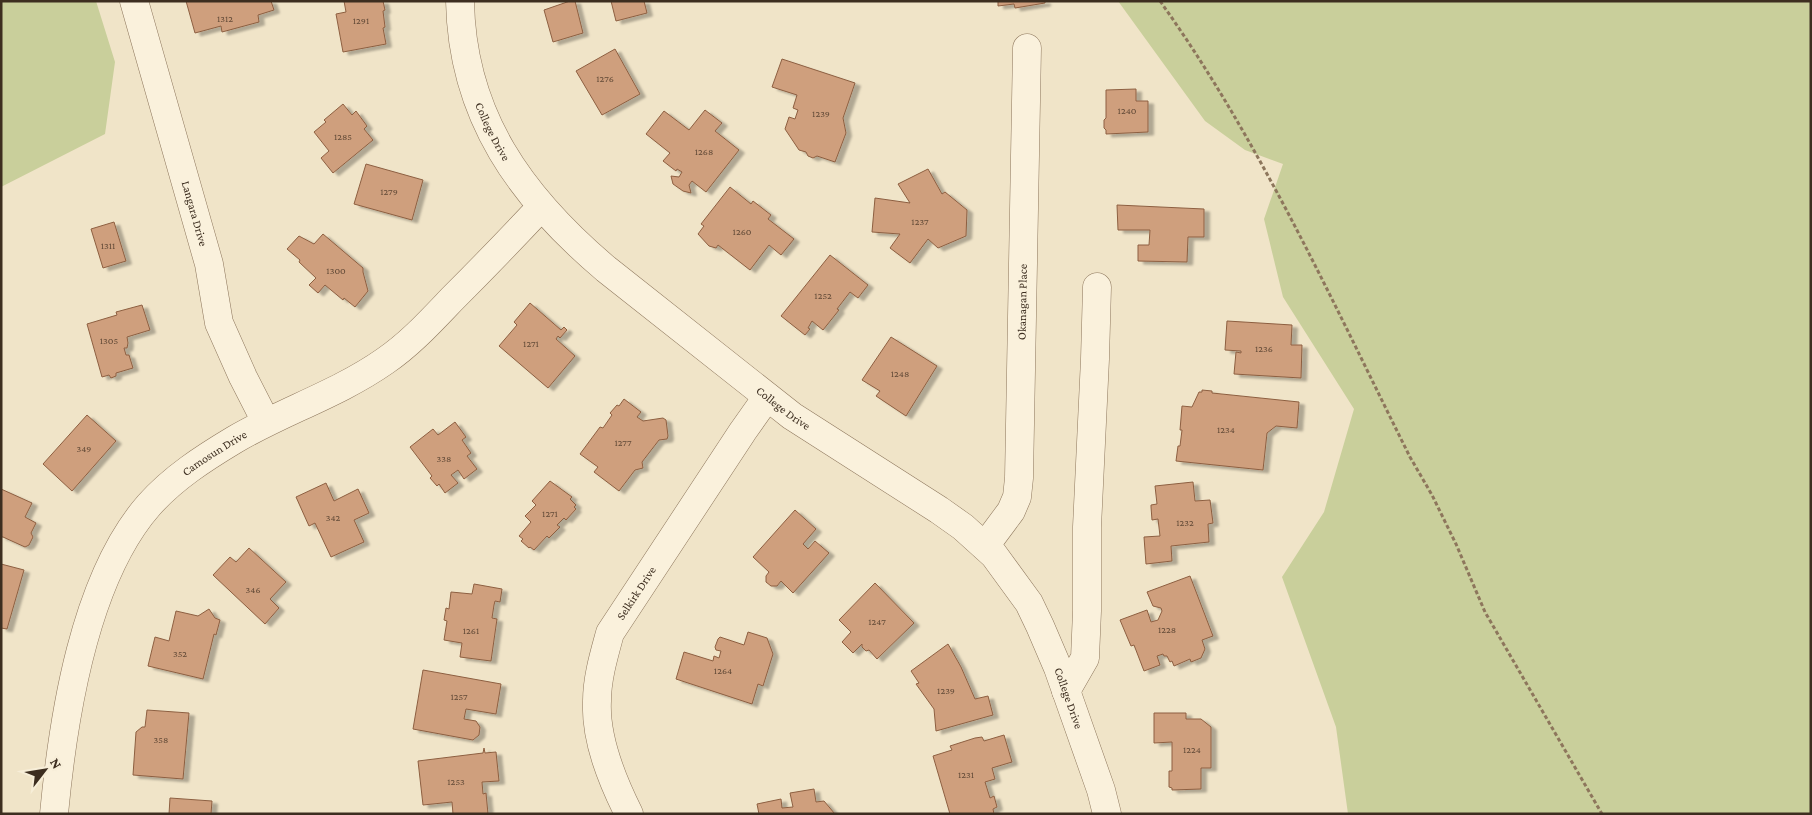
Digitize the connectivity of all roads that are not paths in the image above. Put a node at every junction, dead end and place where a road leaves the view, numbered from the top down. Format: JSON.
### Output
{"nodes":[{"id":1,"x":134,"y":1,"type":"edge"},
{"id":2,"x":460,"y":1,"type":"edge"},
{"id":3,"x":1027,"y":48,"type":"dead end"},
{"id":4,"x":541,"y":207,"type":"junction"},
{"id":5,"x":1097,"y":286,"type":"dead end"},
{"id":6,"x":767,"y":397,"type":"junction"},
{"id":7,"x":266,"y":422,"type":"junction"},
{"id":8,"x":985,"y":546,"type":"junction"},
{"id":9,"x":1066,"y":690,"type":"junction"},
{"id":10,"x":54,"y":814,"type":"edge"},
{"id":11,"x":629,"y":814,"type":"edge"},
{"id":12,"x":1107,"y":814,"type":"edge"}],
"edges":[{"from":1,"to":7,"type":"street","name":"Langara Drive"},
{"from":2,"to":4,"type":"street","name":"College Drive"},
{"from":3,"to":8,"type":"street","name":"Okanagan Place"},
{"from":4,"to":6,"type":"street","name":"College Drive"},
{"from":4,"to":7,"type":"street","name":"Camosun Drive"},
{"from":5,"to":9,"type":"street"},
{"from":6,"to":8,"type":"street","name":"College Drive"},
{"from":6,"to":11,"type":"street","name":"Selkirk Drive"},
{"from":7,"to":10,"type":"street","name":"Camosun Drive"},
{"from":8,"to":9,"type":"street","name":"College Drive"},
{"from":9,"to":12,"type":"street","name":"College Drive"}]}
